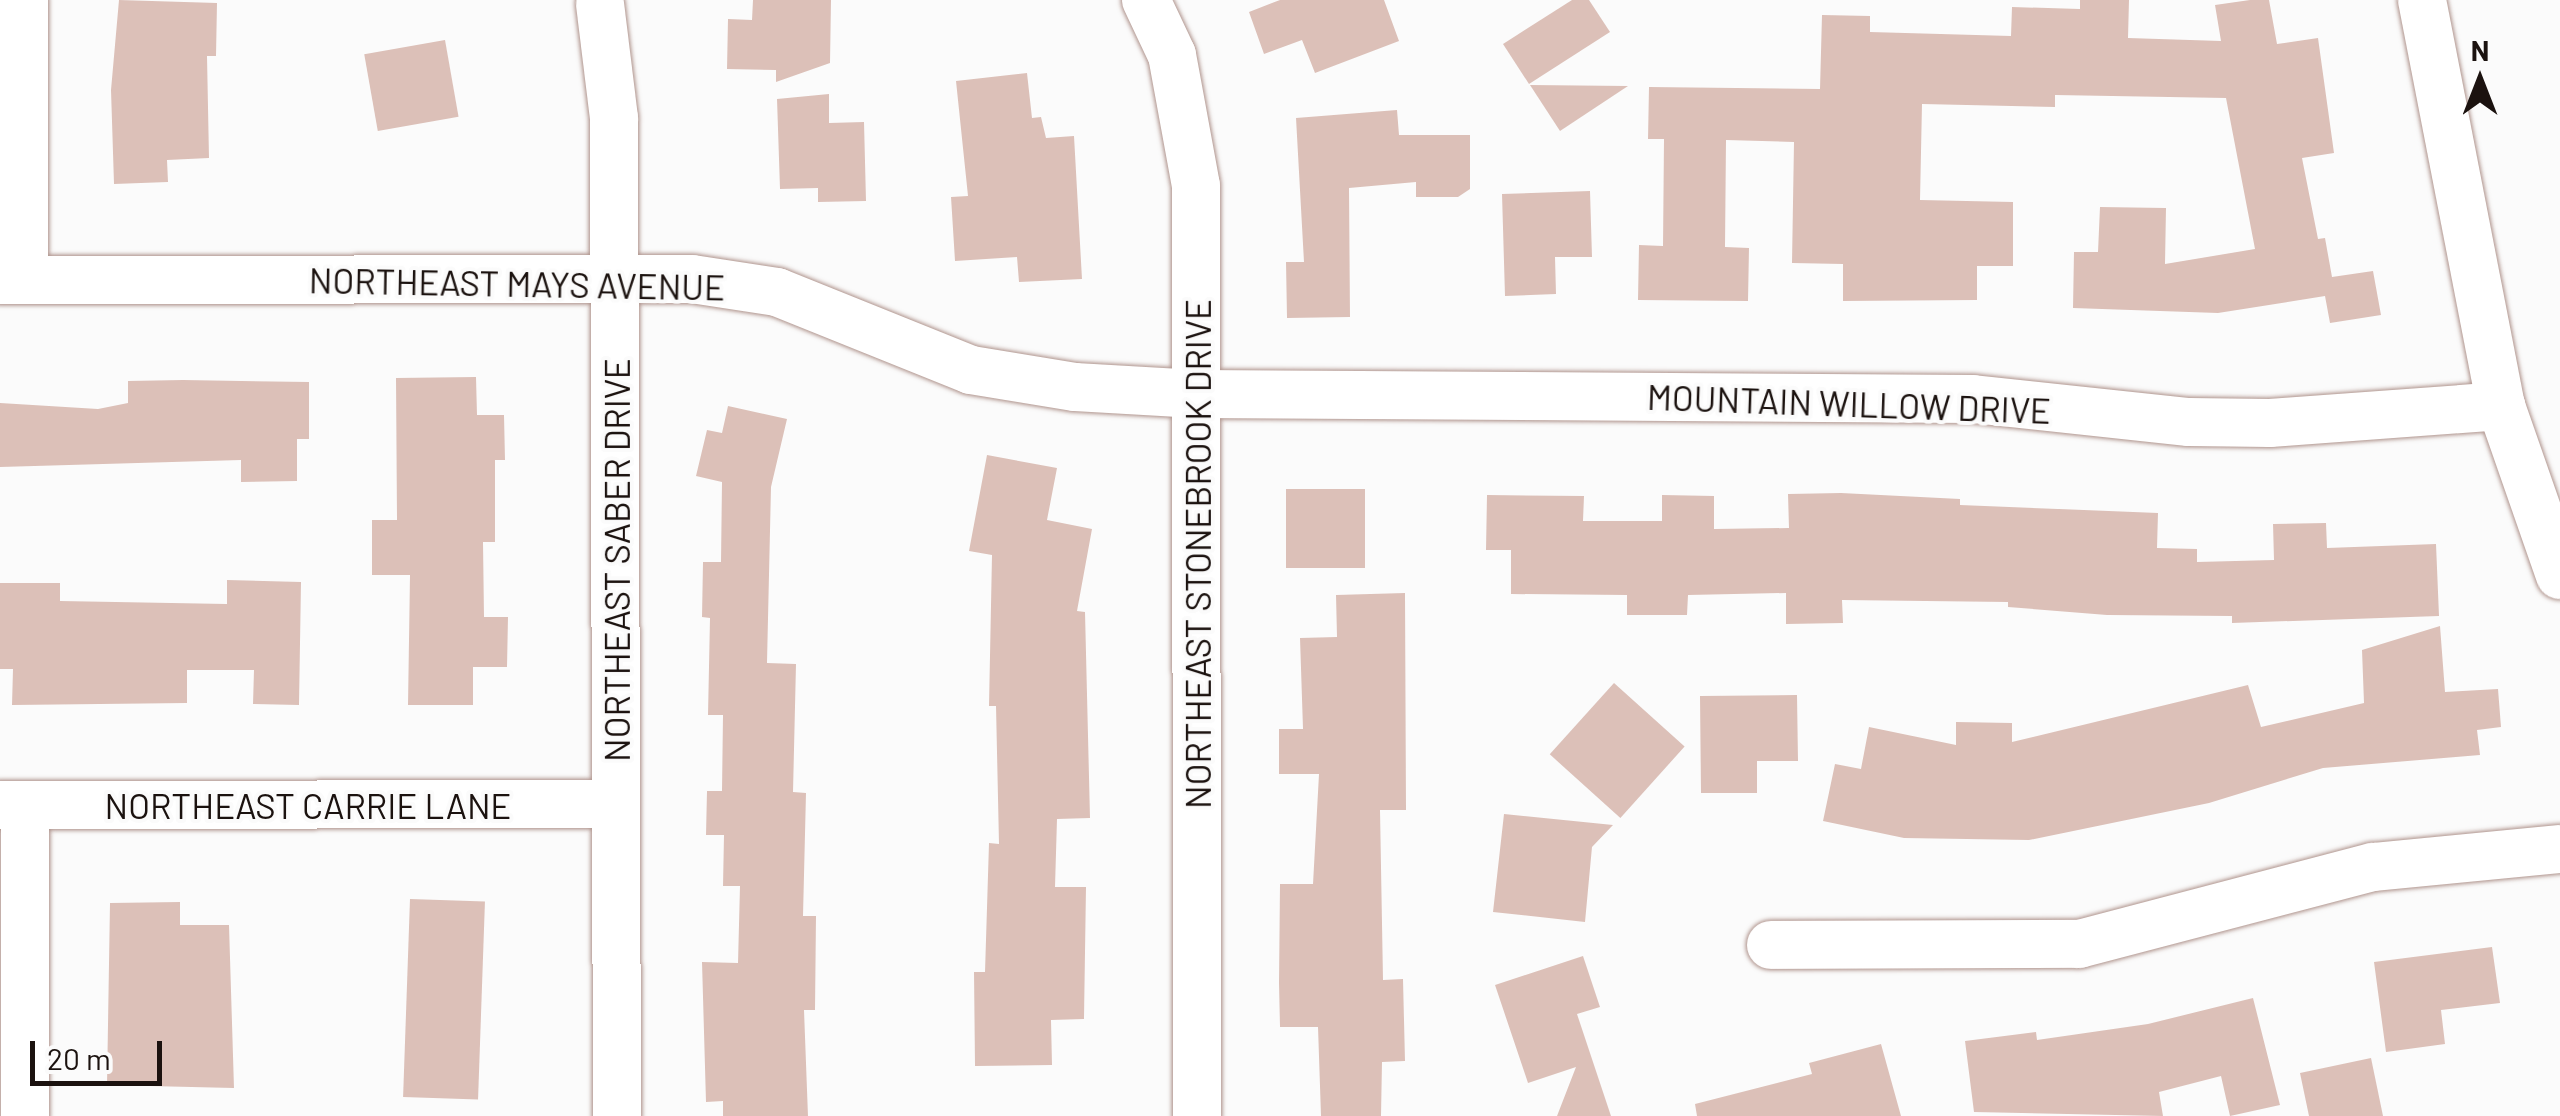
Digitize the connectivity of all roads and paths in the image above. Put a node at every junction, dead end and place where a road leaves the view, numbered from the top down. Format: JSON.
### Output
{"nodes":[{"id":1,"x":24,"y":0,"type":"edge"},
{"id":2,"x":1146,"y":0,"type":"edge"},
{"id":3,"x":2422,"y":0,"type":"edge"},
{"id":4,"x":600,"y":4,"type":"dead end"},
{"id":5,"x":616,"y":279,"type":"junction"},
{"id":6,"x":12,"y":280,"type":"edge"},
{"id":7,"x":1197,"y":394,"type":"junction"},
{"id":8,"x":2501,"y":406,"type":"junction"},
{"id":9,"x":2560,"y":575,"type":"edge"},
{"id":10,"x":616,"y":804,"type":"junction"},
{"id":11,"x":12,"y":805,"type":"edge"},
{"id":12,"x":2560,"y":849,"type":"edge"},
{"id":13,"x":1771,"y":945,"type":"dead end"},
{"id":14,"x":24,"y":1116,"type":"edge"},
{"id":15,"x":617,"y":1116,"type":"edge"},
{"id":16,"x":1197,"y":1116,"type":"edge"}],
"edges":[{"from":1,"to":6,"type":"street"},
{"from":2,"to":7,"type":"street","name":"NORTHEAST STONEBROOK DRIVE"},
{"from":3,"to":8,"type":"street"},
{"from":4,"to":5,"type":"street","name":"NORTHEAST SABER DRIVE"},
{"from":5,"to":6,"type":"street","name":"NORTHEAST MAYS AVENUE"},
{"from":5,"to":7,"type":"street","name":"NORTHEAST MAYS AVENUE"},
{"from":5,"to":10,"type":"street","name":"NORTHEAST SABER DRIVE"},
{"from":7,"to":8,"type":"street","name":"MOUNTAIN WILLOW DRIVE"},
{"from":7,"to":16,"type":"street","name":"NORTHEAST STONEBROOK DRIVE"},
{"from":8,"to":9,"type":"street"},
{"from":10,"to":11,"type":"street","name":"NORTHEAST CARRIE LANE"},
{"from":10,"to":15,"type":"street","name":"NORTHEAST SABER DRIVE"},
{"from":11,"to":14,"type":"street"},
{"from":12,"to":13,"type":"street"}]}
